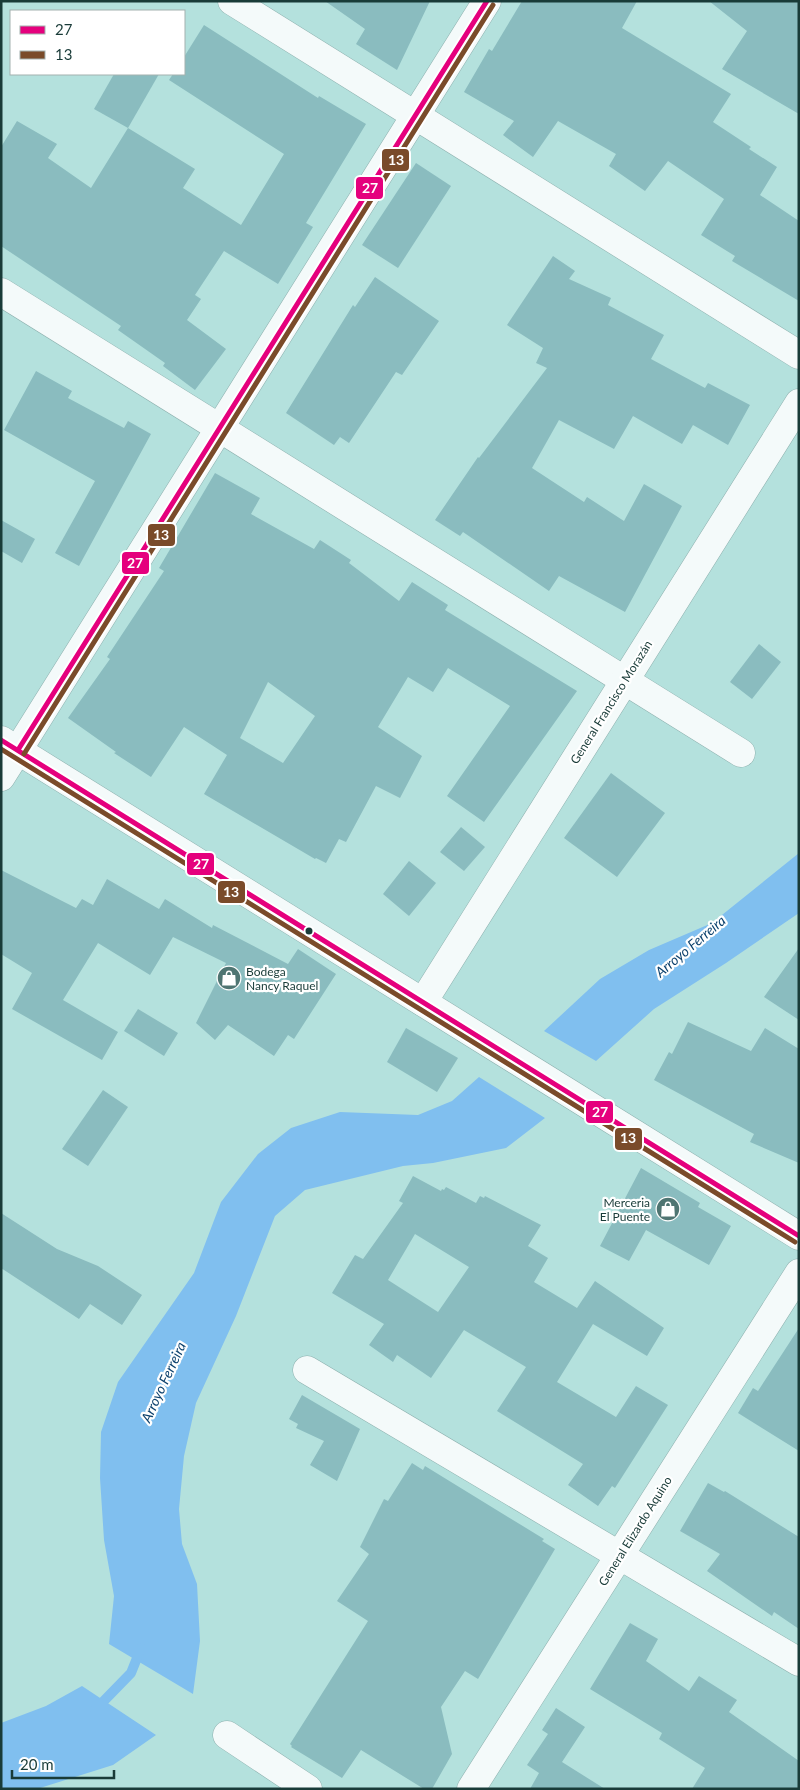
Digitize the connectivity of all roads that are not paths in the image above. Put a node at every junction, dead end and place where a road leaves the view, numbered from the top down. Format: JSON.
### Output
{"nodes":[{"id":1,"x":232,"y":1,"type":"edge"},
{"id":2,"x":486,"y":1,"type":"edge"},
{"id":3,"x":415,"y":116,"type":"junction"},
{"id":4,"x":1,"y":292,"type":"edge"},
{"id":5,"x":799,"y":355,"type":"edge"},
{"id":6,"x":799,"y":403,"type":"edge"},
{"id":7,"x":220,"y":428,"type":"junction"},
{"id":8,"x":624,"y":680,"type":"junction"},
{"id":9,"x":10,"y":745,"type":"edge"},
{"id":10,"x":741,"y":753,"type":"dead end"},
{"id":11,"x":1,"y":777,"type":"edge"},
{"id":12,"x":423,"y":1002,"type":"junction"},
{"id":13,"x":799,"y":1236,"type":"edge"},
{"id":14,"x":799,"y":1273,"type":"edge"},
{"id":15,"x":308,"y":1370,"type":"dead end"},
{"id":16,"x":619,"y":1556,"type":"junction"},
{"id":17,"x":799,"y":1662,"type":"edge"},
{"id":18,"x":227,"y":1735,"type":"dead end"},
{"id":19,"x":308,"y":1789,"type":"edge"},
{"id":20,"x":471,"y":1789,"type":"edge"}],
"edges":[{"from":1,"to":3,"type":"street"},
{"from":2,"to":3,"type":"street"},
{"from":3,"to":5,"type":"street"},
{"from":3,"to":7,"type":"street"},
{"from":4,"to":7,"type":"street"},
{"from":6,"to":8,"type":"street","name":"General Francisco Morazán"},
{"from":7,"to":8,"type":"street"},
{"from":7,"to":9,"type":"street"},
{"from":8,"to":10,"type":"street"},
{"from":8,"to":12,"type":"street","name":"General Francisco Morazán"},
{"from":9,"to":11,"type":"street"},
{"from":9,"to":12,"type":"street"},
{"from":12,"to":13,"type":"street"},
{"from":14,"to":16,"type":"street","name":"General Elizardo Aquino"},
{"from":15,"to":16,"type":"street"},
{"from":16,"to":17,"type":"street"},
{"from":16,"to":20,"type":"street","name":"General Elizardo Aquino"},
{"from":18,"to":19,"type":"street"}]}
